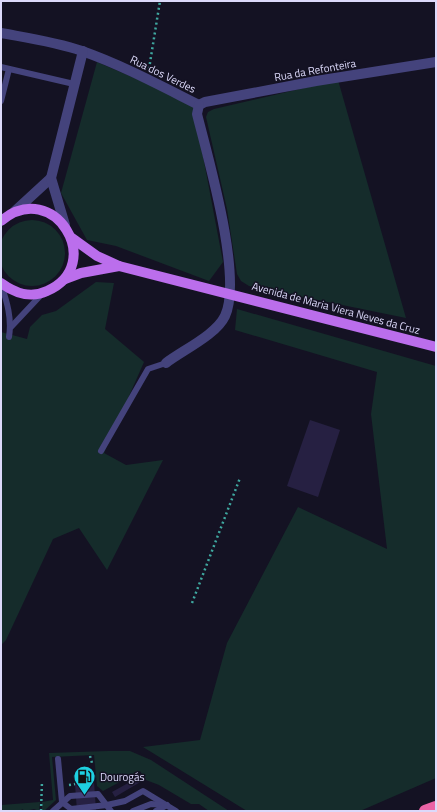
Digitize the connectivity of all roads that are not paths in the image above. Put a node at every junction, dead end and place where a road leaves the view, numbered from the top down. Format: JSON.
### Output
{"nodes":[{"id":1,"x":1,"y":33,"type":"edge"},
{"id":2,"x":83,"y":51,"type":"junction"},
{"id":3,"x":436,"y":62,"type":"edge"},
{"id":4,"x":1,"y":67,"type":"edge"},
{"id":5,"x":9,"y":69,"type":"junction"},
{"id":6,"x":74,"y":84,"type":"junction"},
{"id":7,"x":1,"y":101,"type":"edge"},
{"id":8,"x":199,"y":105,"type":"junction"},
{"id":9,"x":51,"y":178,"type":"junction"},
{"id":10,"x":14,"y":212,"type":"junction"},
{"id":11,"x":1,"y":220,"type":"edge"},
{"id":12,"x":65,"y":225,"type":"junction"},
{"id":13,"x":72,"y":238,"type":"junction"},
{"id":14,"x":119,"y":266,"type":"junction"},
{"id":15,"x":65,"y":279,"type":"junction"},
{"id":16,"x":1,"y":284,"type":"edge"},
{"id":17,"x":42,"y":293,"type":"junction"},
{"id":18,"x":229,"y":293,"type":"junction"},
{"id":19,"x":11,"y":327,"type":"junction"},
{"id":20,"x":8,"y":337,"type":"dead end"},
{"id":21,"x":436,"y":347,"type":"edge"},
{"id":22,"x":166,"y":364,"type":"joint"},
{"id":23,"x":101,"y":451,"type":"dead end"},
{"id":24,"x":58,"y":759,"type":"dead end"},
{"id":25,"x":62,"y":802,"type":"junction"},
{"id":26,"x":107,"y":805,"type":"junction"},
{"id":27,"x":167,"y":805,"type":"junction"},
{"id":28,"x":436,"y":807,"type":"edge"},
{"id":29,"x":53,"y":811,"type":"edge"},
{"id":30,"x":111,"y":811,"type":"edge"},
{"id":31,"x":133,"y":811,"type":"edge"},
{"id":32,"x":156,"y":811,"type":"edge"},
{"id":33,"x":176,"y":811,"type":"edge"},
{"id":34,"x":426,"y":811,"type":"edge"}],
"edges":[{"from":1,"to":2,"type":"street","name":"Rua dos Verdes"},
{"from":2,"to":6,"type":"street"},
{"from":2,"to":8,"type":"street","name":"Rua dos Verdes"},
{"from":3,"to":8,"type":"street","name":"Rua da Refonteira"},
{"from":4,"to":5,"type":"lane"},
{"from":5,"to":6,"type":"lane"},
{"from":5,"to":7,"type":"lane"},
{"from":6,"to":9,"type":"street"},
{"from":8,"to":18,"type":"street","name":"Rua dos Verdes"},
{"from":9,"to":10,"type":"street"},
{"from":9,"to":12,"type":"street"},
{"from":10,"to":11,"type":"main road"},
{"from":10,"to":12,"type":"main road"},
{"from":12,"to":13,"type":"main road"},
{"from":13,"to":14,"type":"main road"},
{"from":13,"to":15,"type":"main road"},
{"from":14,"to":15,"type":"main road"},
{"from":14,"to":18,"type":"main road","name":"Avenida de Maria Viera Neves da Cruz"},
{"from":15,"to":17,"type":"main road"},
{"from":16,"to":17,"type":"main road"},
{"from":16,"to":19,"type":"lane"},
{"from":17,"to":19,"type":"lane"},
{"from":18,"to":21,"type":"main road","name":"Avenida de Maria Viera Neves da Cruz"},
{"from":18,"to":22,"type":"street","name":"Rua dos Verdes"},
{"from":19,"to":20,"type":"lane"},
{"from":22,"to":23,"type":"lane"},
{"from":24,"to":25,"type":"lane"},
{"from":25,"to":26,"type":"lane"},
{"from":25,"to":26,"type":"lane"},
{"from":25,"to":29,"type":"lane"},
{"from":26,"to":27,"type":"lane"},
{"from":26,"to":30,"type":"lane"},
{"from":27,"to":31,"type":"lane"},
{"from":27,"to":32,"type":"lane"},
{"from":27,"to":33,"type":"lane"},
{"from":28,"to":34,"type":"highway"}]}
